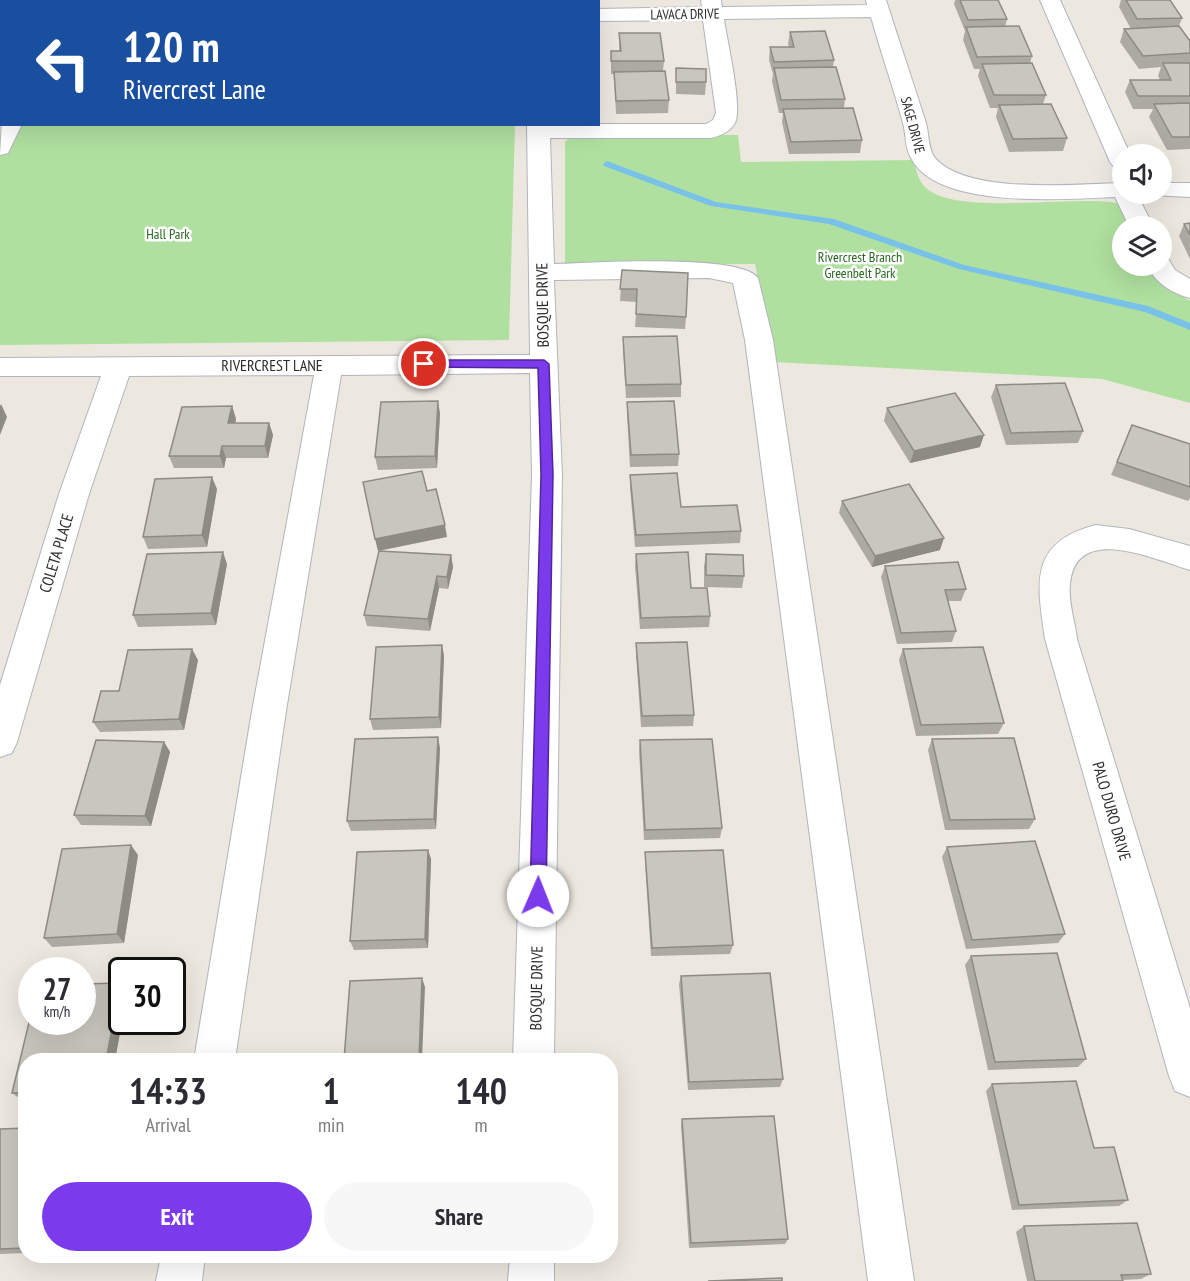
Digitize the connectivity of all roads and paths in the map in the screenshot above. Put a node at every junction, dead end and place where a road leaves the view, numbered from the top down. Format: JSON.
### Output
{"nodes":[{"id":1,"x":1050,"y":0,"type":"edge"},
{"id":2,"x":877,"y":6,"type":"edge"},
{"id":3,"x":712,"y":7,"type":"edge"},
{"id":4,"x":600,"y":15,"type":"edge"},
{"id":5,"x":10,"y":126,"type":"edge"},
{"id":6,"x":539,"y":128,"type":"edge"},
{"id":7,"x":1114,"y":144,"type":"edge"},
{"id":8,"x":0,"y":148,"type":"edge"},
{"id":9,"x":1172,"y":190,"type":"edge"},
{"id":10,"x":1190,"y":190,"type":"edge"},
{"id":11,"x":1112,"y":191,"type":"edge"},
{"id":12,"x":541,"y":272,"type":"junction"},
{"id":13,"x":1167,"y":276,"type":"edge"},
{"id":14,"x":1190,"y":290,"type":"edge"},
{"id":15,"x":544,"y":364,"type":"junction"},
{"id":16,"x":329,"y":365,"type":"junction"},
{"id":17,"x":118,"y":366,"type":"junction"},
{"id":18,"x":0,"y":367,"type":"edge"},
{"id":19,"x":1190,"y":558,"type":"edge"},
{"id":20,"x":0,"y":742,"type":"edge"},
{"id":21,"x":216,"y":1053,"type":"edge"},
{"id":22,"x":534,"y":1053,"type":"edge"},
{"id":23,"x":1190,"y":1076,"type":"edge"},
{"id":24,"x":182,"y":1263,"type":"edge"},
{"id":25,"x":532,"y":1263,"type":"edge"},
{"id":26,"x":179,"y":1281,"type":"edge"},
{"id":27,"x":531,"y":1281,"type":"edge"},
{"id":28,"x":891,"y":1281,"type":"edge"}],
"edges":[{"from":1,"to":7,"type":"street"},
{"from":2,"to":3,"type":"street","name":"LAVACA DRIVE"},
{"from":2,"to":11,"type":"street","name":"SAGE DRIVE"},
{"from":3,"to":4,"type":"street","name":"LAVACA DRIVE"},
{"from":3,"to":6,"type":"street"},
{"from":5,"to":8,"type":"street"},
{"from":6,"to":12,"type":"street","name":"BOSQUE DRIVE"},
{"from":9,"to":10,"type":"street"},
{"from":12,"to":15,"type":"street","name":"BOSQUE DRIVE"},
{"from":12,"to":28,"type":"street"},
{"from":13,"to":14,"type":"street"},
{"from":15,"to":16,"type":"street","name":"RIVERCREST LANE"},
{"from":15,"to":22,"type":"street","name":"BOSQUE DRIVE"},
{"from":16,"to":17,"type":"street","name":"RIVERCREST LANE"},
{"from":16,"to":21,"type":"street"},
{"from":17,"to":18,"type":"street","name":"RIVERCREST LANE"},
{"from":17,"to":20,"type":"street","name":"COLETA PLACE"},
{"from":19,"to":23,"type":"street","name":"PALO DURO DRIVE"},
{"from":24,"to":26,"type":"street"},
{"from":25,"to":27,"type":"street"}]}
